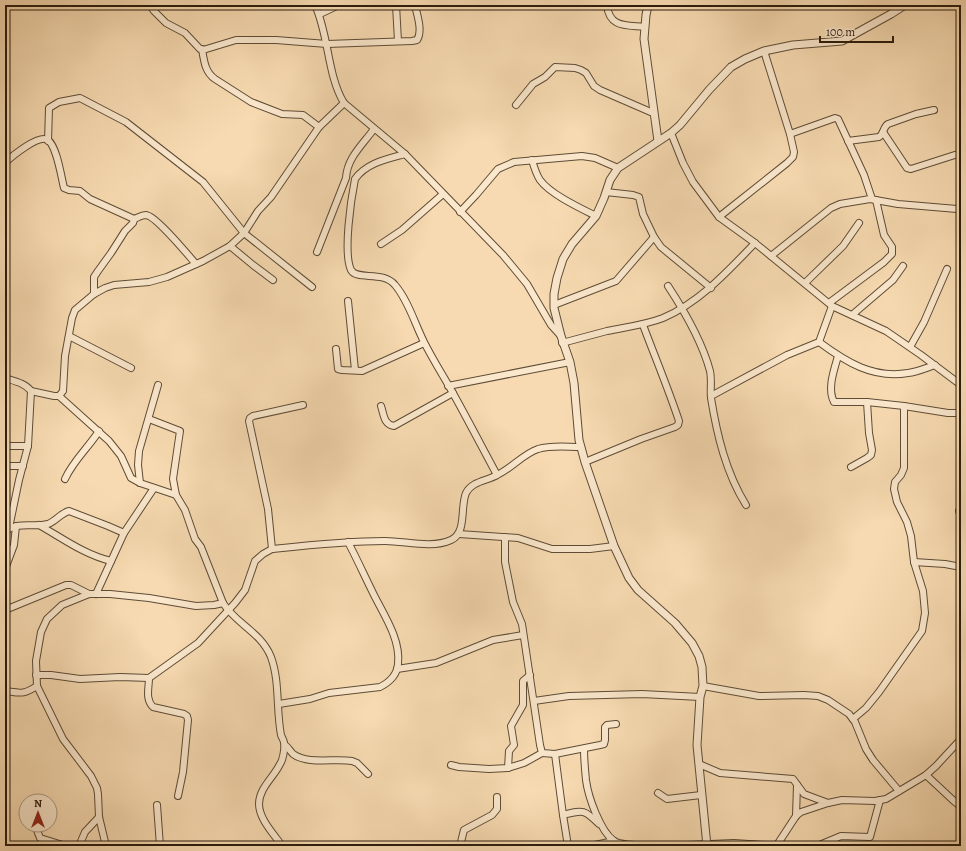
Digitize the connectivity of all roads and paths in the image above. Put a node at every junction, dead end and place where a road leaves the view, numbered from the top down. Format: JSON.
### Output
{"nodes":[{"id":1,"x":150,"y":5,"type":"edge"},
{"id":2,"x":315,"y":5,"type":"edge"},
{"id":3,"x":340,"y":5,"type":"edge"},
{"id":4,"x":396,"y":5,"type":"edge"},
{"id":5,"x":415,"y":5,"type":"edge"},
{"id":6,"x":607,"y":5,"type":"edge"},
{"id":7,"x":648,"y":5,"type":"edge"},
{"id":8,"x":905,"y":5,"type":"edge"},
{"id":9,"x":320,"y":14,"type":"junction"},
{"id":10,"x":644,"y":26,"type":"junction"},
{"id":11,"x":398,"y":41,"type":"junction"},
{"id":12,"x":327,"y":44,"type":"junction"},
{"id":13,"x":202,"y":49,"type":"junction"},
{"id":14,"x":764,"y":51,"type":"junction"},
{"id":15,"x":344,"y":103,"type":"junction"},
{"id":16,"x":516,"y":105,"type":"dead end"},
{"id":17,"x":934,"y":110,"type":"dead end"},
{"id":18,"x":653,"y":113,"type":"junction"},
{"id":19,"x":319,"y":127,"type":"junction"},
{"id":20,"x":374,"y":129,"type":"junction"},
{"id":21,"x":883,"y":132,"type":"junction"},
{"id":22,"x":671,"y":133,"type":"junction"},
{"id":23,"x":790,"y":134,"type":"junction"},
{"id":24,"x":48,"y":141,"type":"junction"},
{"id":25,"x":658,"y":141,"type":"junction"},
{"id":26,"x":848,"y":141,"type":"junction"},
{"id":27,"x":961,"y":153,"type":"edge"},
{"id":28,"x":405,"y":154,"type":"junction"},
{"id":29,"x":532,"y":160,"type":"junction"},
{"id":30,"x":5,"y":163,"type":"edge"},
{"id":31,"x":618,"y":168,"type":"junction"},
{"id":32,"x":606,"y":192,"type":"junction"},
{"id":33,"x":443,"y":194,"type":"junction"},
{"id":34,"x":874,"y":200,"type":"junction"},
{"id":35,"x":957,"y":209,"type":"dead end"},
{"id":36,"x":460,"y":212,"type":"junction"},
{"id":37,"x":596,"y":216,"type":"junction"},
{"id":38,"x":719,"y":217,"type":"junction"},
{"id":39,"x":134,"y":219,"type":"junction"},
{"id":40,"x":859,"y":223,"type":"dead end"},
{"id":41,"x":244,"y":233,"type":"junction"},
{"id":42,"x":654,"y":237,"type":"junction"},
{"id":43,"x":755,"y":243,"type":"junction"},
{"id":44,"x":381,"y":244,"type":"dead end"},
{"id":45,"x":230,"y":246,"type":"junction"},
{"id":46,"x":317,"y":252,"type":"dead end"},
{"id":47,"x":771,"y":256,"type":"junction"},
{"id":48,"x":196,"y":264,"type":"junction"},
{"id":49,"x":903,"y":266,"type":"dead end"},
{"id":50,"x":948,"y":269,"type":"dead end"},
{"id":51,"x":274,"y":280,"type":"dead end"},
{"id":52,"x":805,"y":284,"type":"junction"},
{"id":53,"x":668,"y":286,"type":"dead end"},
{"id":54,"x":312,"y":287,"type":"dead end"},
{"id":55,"x":711,"y":288,"type":"junction"},
{"id":56,"x":94,"y":294,"type":"junction"},
{"id":57,"x":348,"y":301,"type":"dead end"},
{"id":58,"x":830,"y":304,"type":"junction"},
{"id":59,"x":554,"y":306,"type":"junction"},
{"id":60,"x":682,"y":308,"type":"junction"},
{"id":61,"x":852,"y":315,"type":"junction"},
{"id":62,"x":643,"y":325,"type":"junction"},
{"id":63,"x":69,"y":336,"type":"junction"},
{"id":64,"x":561,"y":339,"type":"junction"},
{"id":65,"x":819,"y":342,"type":"junction"},
{"id":66,"x":424,"y":343,"type":"junction"},
{"id":67,"x":910,"y":347,"type":"junction"},
{"id":68,"x":336,"y":349,"type":"dead end"},
{"id":69,"x":838,"y":356,"type":"junction"},
{"id":70,"x":570,"y":362,"type":"junction"},
{"id":71,"x":935,"y":365,"type":"junction"},
{"id":72,"x":131,"y":368,"type":"dead end"},
{"id":73,"x":355,"y":370,"type":"junction"},
{"id":74,"x":5,"y":378,"type":"edge"},
{"id":75,"x":960,"y":381,"type":"edge"},
{"id":76,"x":158,"y":385,"type":"dead end"},
{"id":77,"x":448,"y":386,"type":"junction"},
{"id":78,"x":30,"y":391,"type":"junction"},
{"id":79,"x":453,"y":393,"type":"junction"},
{"id":80,"x":59,"y":396,"type":"junction"},
{"id":81,"x":711,"y":396,"type":"junction"},
{"id":82,"x":867,"y":402,"type":"junction"},
{"id":83,"x":304,"y":405,"type":"dead end"},
{"id":84,"x":381,"y":406,"type":"dead end"},
{"id":85,"x":904,"y":406,"type":"junction"},
{"id":86,"x":961,"y":413,"type":"edge"},
{"id":87,"x":149,"y":419,"type":"junction"},
{"id":88,"x":99,"y":431,"type":"junction"},
{"id":89,"x":5,"y":446,"type":"edge"},
{"id":90,"x":28,"y":446,"type":"junction"},
{"id":91,"x":580,"y":447,"type":"junction"},
{"id":92,"x":585,"y":462,"type":"junction"},
{"id":93,"x":5,"y":466,"type":"edge"},
{"id":94,"x":23,"y":466,"type":"junction"},
{"id":95,"x":851,"y":467,"type":"dead end"},
{"id":96,"x":497,"y":476,"type":"junction"},
{"id":97,"x":65,"y":479,"type":"dead end"},
{"id":98,"x":140,"y":483,"type":"junction"},
{"id":99,"x":154,"y":488,"type":"junction"},
{"id":100,"x":176,"y":495,"type":"junction"},
{"id":101,"x":746,"y":505,"type":"dead end"},
{"id":102,"x":38,"y":525,"type":"junction"},
{"id":103,"x":16,"y":526,"type":"junction"},
{"id":104,"x":7,"y":529,"type":"edge"},
{"id":105,"x":124,"y":533,"type":"junction"},
{"id":106,"x":459,"y":534,"type":"junction"},
{"id":107,"x":505,"y":536,"type":"junction"},
{"id":108,"x":348,"y":542,"type":"junction"},
{"id":109,"x":614,"y":546,"type":"junction"},
{"id":110,"x":272,"y":549,"type":"junction"},
{"id":111,"x":111,"y":561,"type":"junction"},
{"id":112,"x":914,"y":562,"type":"junction"},
{"id":113,"x":961,"y":567,"type":"edge"},
{"id":114,"x":5,"y":569,"type":"edge"},
{"id":115,"x":88,"y":594,"type":"junction"},
{"id":116,"x":96,"y":594,"type":"junction"},
{"id":117,"x":223,"y":603,"type":"junction"},
{"id":118,"x":5,"y":610,"type":"edge"},
{"id":119,"x":228,"y":611,"type":"junction"},
{"id":120,"x":522,"y":635,"type":"junction"},
{"id":121,"x":397,"y":670,"type":"junction"},
{"id":122,"x":36,"y":675,"type":"junction"},
{"id":123,"x":530,"y":675,"type":"junction"},
{"id":124,"x":149,"y":678,"type":"junction"},
{"id":125,"x":37,"y":686,"type":"junction"},
{"id":126,"x":703,"y":686,"type":"junction"},
{"id":127,"x":5,"y":691,"type":"edge"},
{"id":128,"x":700,"y":697,"type":"junction"},
{"id":129,"x":534,"y":701,"type":"junction"},
{"id":130,"x":279,"y":704,"type":"junction"},
{"id":131,"x":853,"y":719,"type":"junction"},
{"id":132,"x":616,"y":724,"type":"dead end"},
{"id":133,"x":961,"y":739,"type":"edge"},
{"id":134,"x":285,"y":744,"type":"junction"},
{"id":135,"x":584,"y":749,"type":"junction"},
{"id":136,"x":542,"y":753,"type":"junction"},
{"id":137,"x":555,"y":754,"type":"junction"},
{"id":138,"x":699,"y":764,"type":"junction"},
{"id":139,"x":451,"y":765,"type":"dead end"},
{"id":140,"x":508,"y":768,"type":"junction"},
{"id":141,"x":368,"y":774,"type":"dead end"},
{"id":142,"x":926,"y":775,"type":"junction"},
{"id":143,"x":797,"y":785,"type":"junction"},
{"id":144,"x":899,"y":791,"type":"junction"},
{"id":145,"x":658,"y":794,"type":"dead end"},
{"id":146,"x":701,"y":795,"type":"junction"},
{"id":147,"x":178,"y":796,"type":"dead end"},
{"id":148,"x":497,"y":797,"type":"dead end"},
{"id":149,"x":880,"y":800,"type":"junction"},
{"id":150,"x":828,"y":803,"type":"junction"},
{"id":151,"x":157,"y":806,"type":"dead end"},
{"id":152,"x":961,"y":807,"type":"edge"},
{"id":153,"x":563,"y":815,"type":"junction"},
{"id":154,"x":796,"y":816,"type":"junction"},
{"id":155,"x":99,"y":817,"type":"junction"},
{"id":156,"x":602,"y":827,"type":"junction"},
{"id":157,"x":38,"y":833,"type":"edge"},
{"id":158,"x":614,"y":841,"type":"junction"},
{"id":159,"x":707,"y":845,"type":"edge"},
{"id":160,"x":778,"y":845,"type":"edge"},
{"id":161,"x":66,"y":846,"type":"edge"},
{"id":162,"x":79,"y":846,"type":"edge"},
{"id":163,"x":106,"y":846,"type":"edge"},
{"id":164,"x":160,"y":846,"type":"edge"},
{"id":165,"x":282,"y":846,"type":"edge"},
{"id":166,"x":460,"y":846,"type":"edge"},
{"id":167,"x":568,"y":846,"type":"edge"},
{"id":168,"x":590,"y":846,"type":"edge"},
{"id":169,"x":664,"y":846,"type":"edge"},
{"id":170,"x":817,"y":846,"type":"edge"}],
"edges":[{"from":1,"to":13,"type":"street"},
{"from":2,"to":9,"type":"street"},
{"from":3,"to":9,"type":"street"},
{"from":4,"to":11,"type":"street"},
{"from":5,"to":11,"type":"street"},
{"from":6,"to":10,"type":"street"},
{"from":7,"to":10,"type":"street"},
{"from":8,"to":14,"type":"street"},
{"from":9,"to":12,"type":"street"},
{"from":10,"to":18,"type":"street"},
{"from":11,"to":12,"type":"street"},
{"from":12,"to":13,"type":"street"},
{"from":12,"to":15,"type":"street"},
{"from":13,"to":19,"type":"street"},
{"from":14,"to":22,"type":"street"},
{"from":14,"to":23,"type":"street"},
{"from":15,"to":19,"type":"street"},
{"from":15,"to":20,"type":"street"},
{"from":16,"to":18,"type":"street"},
{"from":17,"to":21,"type":"street"},
{"from":18,"to":25,"type":"street"},
{"from":19,"to":41,"type":"street"},
{"from":20,"to":28,"type":"street"},
{"from":20,"to":46,"type":"street"},
{"from":21,"to":26,"type":"street"},
{"from":21,"to":27,"type":"street"},
{"from":22,"to":25,"type":"street"},
{"from":22,"to":38,"type":"street"},
{"from":23,"to":26,"type":"street"},
{"from":23,"to":38,"type":"street"},
{"from":24,"to":30,"type":"street"},
{"from":24,"to":39,"type":"street"},
{"from":24,"to":41,"type":"street"},
{"from":25,"to":31,"type":"street"},
{"from":26,"to":34,"type":"street"},
{"from":28,"to":33,"type":"street"},
{"from":28,"to":66,"type":"street"},
{"from":29,"to":31,"type":"street"},
{"from":29,"to":36,"type":"street"},
{"from":29,"to":37,"type":"street"},
{"from":31,"to":32,"type":"street"},
{"from":32,"to":37,"type":"street"},
{"from":32,"to":42,"type":"street"},
{"from":33,"to":36,"type":"street"},
{"from":33,"to":44,"type":"street"},
{"from":34,"to":35,"type":"street"},
{"from":34,"to":47,"type":"street"},
{"from":34,"to":58,"type":"street"},
{"from":36,"to":64,"type":"street"},
{"from":37,"to":59,"type":"street"},
{"from":38,"to":43,"type":"street"},
{"from":39,"to":48,"type":"street"},
{"from":39,"to":56,"type":"street"},
{"from":40,"to":52,"type":"street"},
{"from":41,"to":45,"type":"street"},
{"from":41,"to":54,"type":"street"},
{"from":42,"to":55,"type":"street"},
{"from":42,"to":59,"type":"street"},
{"from":43,"to":47,"type":"street"},
{"from":43,"to":55,"type":"street"},
{"from":45,"to":48,"type":"street"},
{"from":45,"to":51,"type":"street"},
{"from":47,"to":52,"type":"street"},
{"from":48,"to":56,"type":"street"},
{"from":49,"to":61,"type":"street"},
{"from":50,"to":67,"type":"street"},
{"from":52,"to":58,"type":"street"},
{"from":53,"to":60,"type":"street"},
{"from":55,"to":60,"type":"street"},
{"from":56,"to":63,"type":"street"},
{"from":57,"to":73,"type":"street"},
{"from":58,"to":61,"type":"street"},
{"from":58,"to":65,"type":"street"},
{"from":59,"to":64,"type":"street"},
{"from":60,"to":62,"type":"street"},
{"from":60,"to":81,"type":"street"},
{"from":61,"to":67,"type":"street"},
{"from":62,"to":64,"type":"street"},
{"from":62,"to":92,"type":"street"},
{"from":63,"to":72,"type":"street"},
{"from":63,"to":80,"type":"street"},
{"from":64,"to":70,"type":"street"},
{"from":65,"to":69,"type":"street"},
{"from":65,"to":81,"type":"street"},
{"from":66,"to":73,"type":"street"},
{"from":66,"to":77,"type":"street"},
{"from":67,"to":71,"type":"street"},
{"from":68,"to":73,"type":"street"},
{"from":69,"to":71,"type":"street"},
{"from":69,"to":82,"type":"street"},
{"from":70,"to":77,"type":"street"},
{"from":70,"to":91,"type":"street"},
{"from":71,"to":75,"type":"street"},
{"from":74,"to":78,"type":"street"},
{"from":76,"to":87,"type":"street"},
{"from":77,"to":79,"type":"street"},
{"from":78,"to":80,"type":"street"},
{"from":78,"to":90,"type":"street"},
{"from":79,"to":84,"type":"street"},
{"from":79,"to":96,"type":"street"},
{"from":80,"to":88,"type":"street"},
{"from":81,"to":101,"type":"street"},
{"from":82,"to":85,"type":"street"},
{"from":82,"to":95,"type":"street"},
{"from":83,"to":110,"type":"street"},
{"from":85,"to":86,"type":"street"},
{"from":85,"to":112,"type":"street"},
{"from":87,"to":98,"type":"street"},
{"from":87,"to":100,"type":"street"},
{"from":88,"to":97,"type":"street"},
{"from":88,"to":98,"type":"street"},
{"from":89,"to":90,"type":"street"},
{"from":90,"to":94,"type":"street"},
{"from":91,"to":92,"type":"street"},
{"from":91,"to":96,"type":"street"},
{"from":92,"to":109,"type":"street"},
{"from":93,"to":94,"type":"street"},
{"from":94,"to":104,"type":"street"},
{"from":96,"to":106,"type":"street"},
{"from":98,"to":99,"type":"street"},
{"from":99,"to":100,"type":"street"},
{"from":99,"to":105,"type":"street"},
{"from":100,"to":117,"type":"street"},
{"from":102,"to":103,"type":"street"},
{"from":102,"to":105,"type":"street"},
{"from":102,"to":111,"type":"street"},
{"from":103,"to":104,"type":"street"},
{"from":103,"to":114,"type":"street"},
{"from":105,"to":111,"type":"street"},
{"from":106,"to":107,"type":"street"},
{"from":106,"to":108,"type":"street"},
{"from":107,"to":109,"type":"street"},
{"from":107,"to":120,"type":"street"},
{"from":108,"to":110,"type":"street"},
{"from":108,"to":121,"type":"street"},
{"from":109,"to":126,"type":"street"},
{"from":110,"to":119,"type":"street"},
{"from":111,"to":116,"type":"street"},
{"from":112,"to":113,"type":"street"},
{"from":112,"to":131,"type":"street"},
{"from":115,"to":116,"type":"street"},
{"from":115,"to":118,"type":"street"},
{"from":115,"to":122,"type":"street"},
{"from":116,"to":117,"type":"street"},
{"from":117,"to":119,"type":"street"},
{"from":119,"to":124,"type":"street"},
{"from":119,"to":130,"type":"street"},
{"from":120,"to":121,"type":"street"},
{"from":120,"to":123,"type":"street"},
{"from":121,"to":130,"type":"street"},
{"from":122,"to":124,"type":"street"},
{"from":122,"to":125,"type":"street"},
{"from":123,"to":129,"type":"street"},
{"from":123,"to":140,"type":"street"},
{"from":124,"to":147,"type":"street"},
{"from":125,"to":127,"type":"street"},
{"from":125,"to":155,"type":"street"},
{"from":126,"to":128,"type":"street"},
{"from":126,"to":131,"type":"street"},
{"from":128,"to":129,"type":"street"},
{"from":128,"to":138,"type":"street"},
{"from":129,"to":136,"type":"street"},
{"from":130,"to":134,"type":"street"},
{"from":131,"to":144,"type":"street"},
{"from":132,"to":135,"type":"street"},
{"from":133,"to":142,"type":"street"},
{"from":134,"to":141,"type":"street"},
{"from":134,"to":165,"type":"street"},
{"from":135,"to":137,"type":"street"},
{"from":135,"to":156,"type":"street"},
{"from":136,"to":137,"type":"street"},
{"from":136,"to":140,"type":"street"},
{"from":137,"to":153,"type":"street"},
{"from":138,"to":143,"type":"street"},
{"from":138,"to":146,"type":"street"},
{"from":139,"to":140,"type":"street"},
{"from":142,"to":144,"type":"street"},
{"from":142,"to":152,"type":"street"},
{"from":143,"to":150,"type":"street"},
{"from":143,"to":154,"type":"street"},
{"from":144,"to":149,"type":"street"},
{"from":145,"to":146,"type":"street"},
{"from":146,"to":159,"type":"street"},
{"from":148,"to":166,"type":"street"},
{"from":149,"to":150,"type":"street"},
{"from":149,"to":170,"type":"street"},
{"from":150,"to":154,"type":"street"},
{"from":151,"to":164,"type":"street"},
{"from":153,"to":156,"type":"street"},
{"from":153,"to":167,"type":"street"},
{"from":154,"to":160,"type":"street"},
{"from":155,"to":162,"type":"street"},
{"from":155,"to":163,"type":"street"},
{"from":156,"to":158,"type":"street"},
{"from":157,"to":161,"type":"street"},
{"from":158,"to":168,"type":"street"},
{"from":158,"to":169,"type":"street"},
{"from":159,"to":160,"type":"street"},
{"from":159,"to":169,"type":"street"}]}
